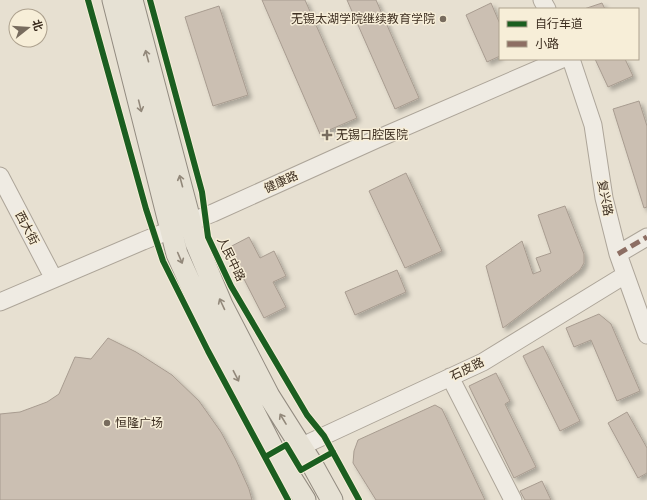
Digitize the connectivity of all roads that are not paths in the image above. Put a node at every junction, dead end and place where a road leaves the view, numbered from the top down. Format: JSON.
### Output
{"nodes":[{"id":1,"x":113,"y":0,"type":"edge"},
{"id":2,"x":132,"y":0,"type":"edge"},
{"id":3,"x":560,"y":60,"type":"edge"},
{"id":4,"x":571,"y":60,"type":"edge"},
{"id":5,"x":0,"y":176,"type":"edge"},
{"id":6,"x":191,"y":222,"type":"junction"},
{"id":7,"x":171,"y":230,"type":"junction"},
{"id":8,"x":647,"y":237,"type":"edge"},
{"id":9,"x":618,"y":254,"type":"junction"},
{"id":10,"x":625,"y":275,"type":"junction"},
{"id":11,"x":54,"y":279,"type":"junction"},
{"id":12,"x":0,"y":302,"type":"edge"},
{"id":13,"x":647,"y":335,"type":"edge"},
{"id":14,"x":450,"y":377,"type":"junction"},
{"id":15,"x":300,"y":447,"type":"junction"},
{"id":16,"x":305,"y":500,"type":"edge"},
{"id":17,"x":332,"y":500,"type":"edge"},
{"id":18,"x":513,"y":500,"type":"edge"}],
"edges":[{"from":1,"to":7,"type":"main road","one_way":true},
{"from":6,"to":2,"type":"main road","name":"人民中路","one_way":true},
{"from":3,"to":6,"type":"street","name":"健康路"},
{"from":4,"to":9,"type":"street","name":"复兴路"},
{"from":5,"to":11,"type":"street","name":"西大街"},
{"from":6,"to":7,"type":"street","name":"健康路"},
{"from":15,"to":6,"type":"main road","name":"人民中路","one_way":true},
{"from":7,"to":11,"type":"street","name":"健康路"},
{"from":7,"to":16,"type":"main road","one_way":true},
{"from":8,"to":9,"type":"street"},
{"from":9,"to":10,"type":"street","name":"复兴路"},
{"from":10,"to":13,"type":"street","name":"复兴路"},
{"from":10,"to":14,"type":"street","name":"石皮路"},
{"from":11,"to":12,"type":"street","name":"健康路"},
{"from":14,"to":15,"type":"street","name":"石皮路"},
{"from":14,"to":18,"type":"street"},
{"from":15,"to":17,"type":"main road","name":"人民中路"}]}
